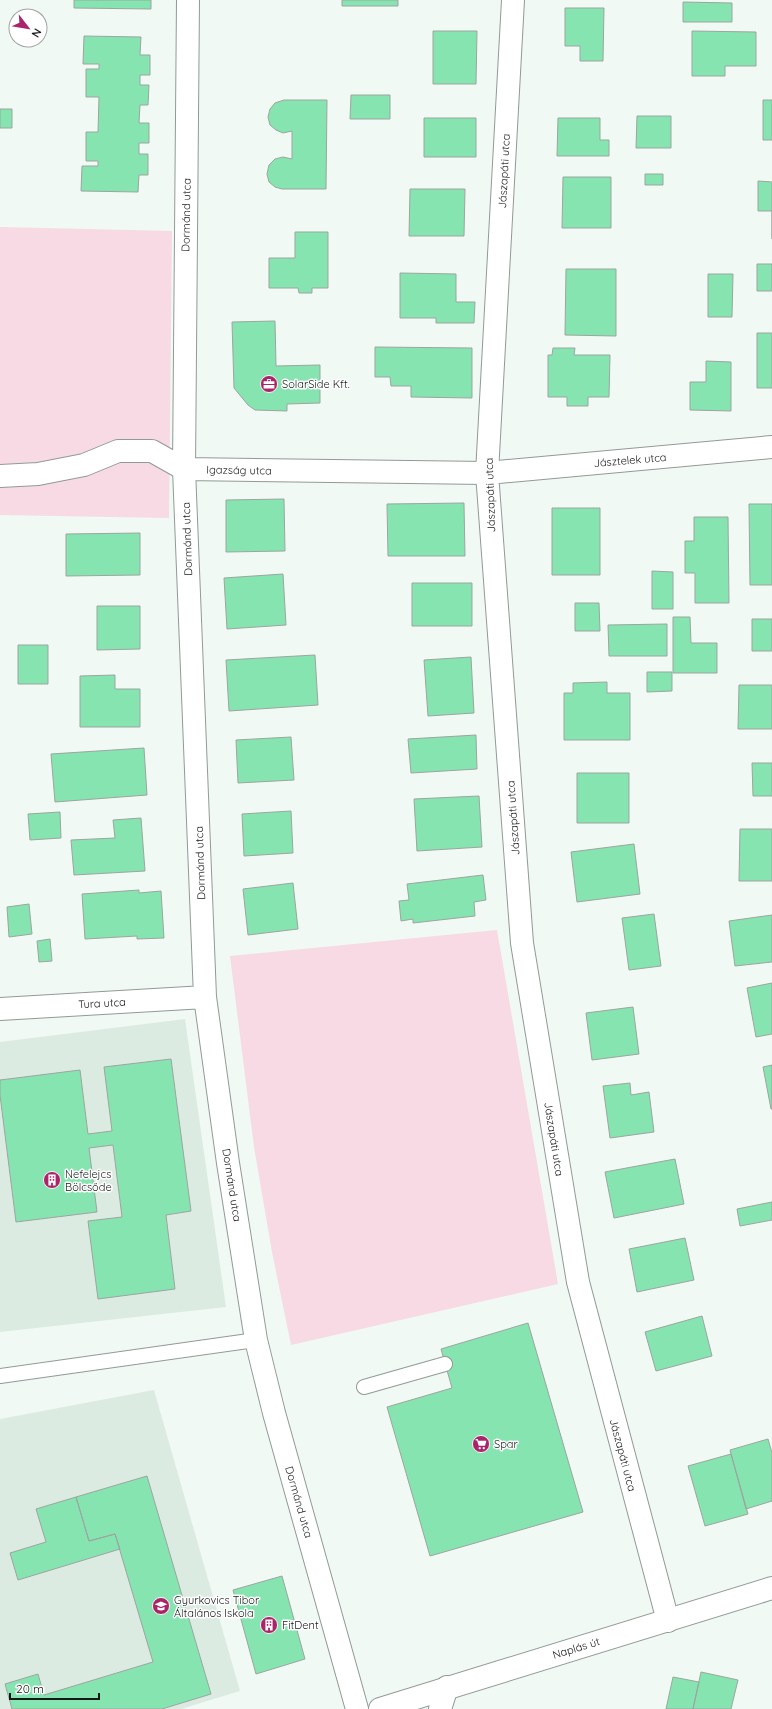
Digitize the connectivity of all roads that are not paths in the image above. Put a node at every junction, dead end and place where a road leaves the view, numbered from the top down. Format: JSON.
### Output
{"nodes":[{"id":1,"x":188,"y":0,"type":"edge"},
{"id":2,"x":513,"y":0,"type":"edge"},
{"id":3,"x":772,"y":447,"type":"edge"},
{"id":4,"x":184,"y":469,"type":"junction"},
{"id":5,"x":487,"y":473,"type":"junction"},
{"id":6,"x":0,"y":476,"type":"edge"},
{"id":7,"x":205,"y":997,"type":"junction"},
{"id":8,"x":0,"y":1008,"type":"edge"},
{"id":9,"x":256,"y":1340,"type":"junction"},
{"id":10,"x":445,"y":1364,"type":"dead end"},
{"id":11,"x":0,"y":1376,"type":"edge"},
{"id":12,"x":364,"y":1387,"type":"dead end"},
{"id":13,"x":772,"y":1588,"type":"edge"},
{"id":14,"x":668,"y":1621,"type":"junction"},
{"id":15,"x":447,"y":1687,"type":"junction"},
{"id":16,"x":357,"y":1709,"type":"edge"},
{"id":17,"x":380,"y":1709,"type":"edge"},
{"id":18,"x":440,"y":1709,"type":"edge"}],
"edges":[{"from":1,"to":4,"type":"street","name":"Dormánd utca"},
{"from":2,"to":5,"type":"street","name":"Jászapáti utca"},
{"from":3,"to":5,"type":"street","name":"Jásztelek utca"},
{"from":4,"to":5,"type":"street","name":"Igazság utca"},
{"from":4,"to":6,"type":"street","name":"Igazság utca"},
{"from":4,"to":7,"type":"street","name":"Dormánd utca"},
{"from":5,"to":14,"type":"street","name":"Jászapáti utca"},
{"from":7,"to":8,"type":"street","name":"Tura utca"},
{"from":7,"to":9,"type":"street","name":"Dormánd utca"},
{"from":9,"to":11,"type":"lane"},
{"from":9,"to":16,"type":"street","name":"Dormánd utca"},
{"from":10,"to":12,"type":"lane"},
{"from":13,"to":14,"type":"street","name":"Naplás út"},
{"from":14,"to":15,"type":"street","name":"Naplás út"},
{"from":15,"to":17,"type":"street","name":"Naplás út"},
{"from":15,"to":18,"type":"street"}]}
